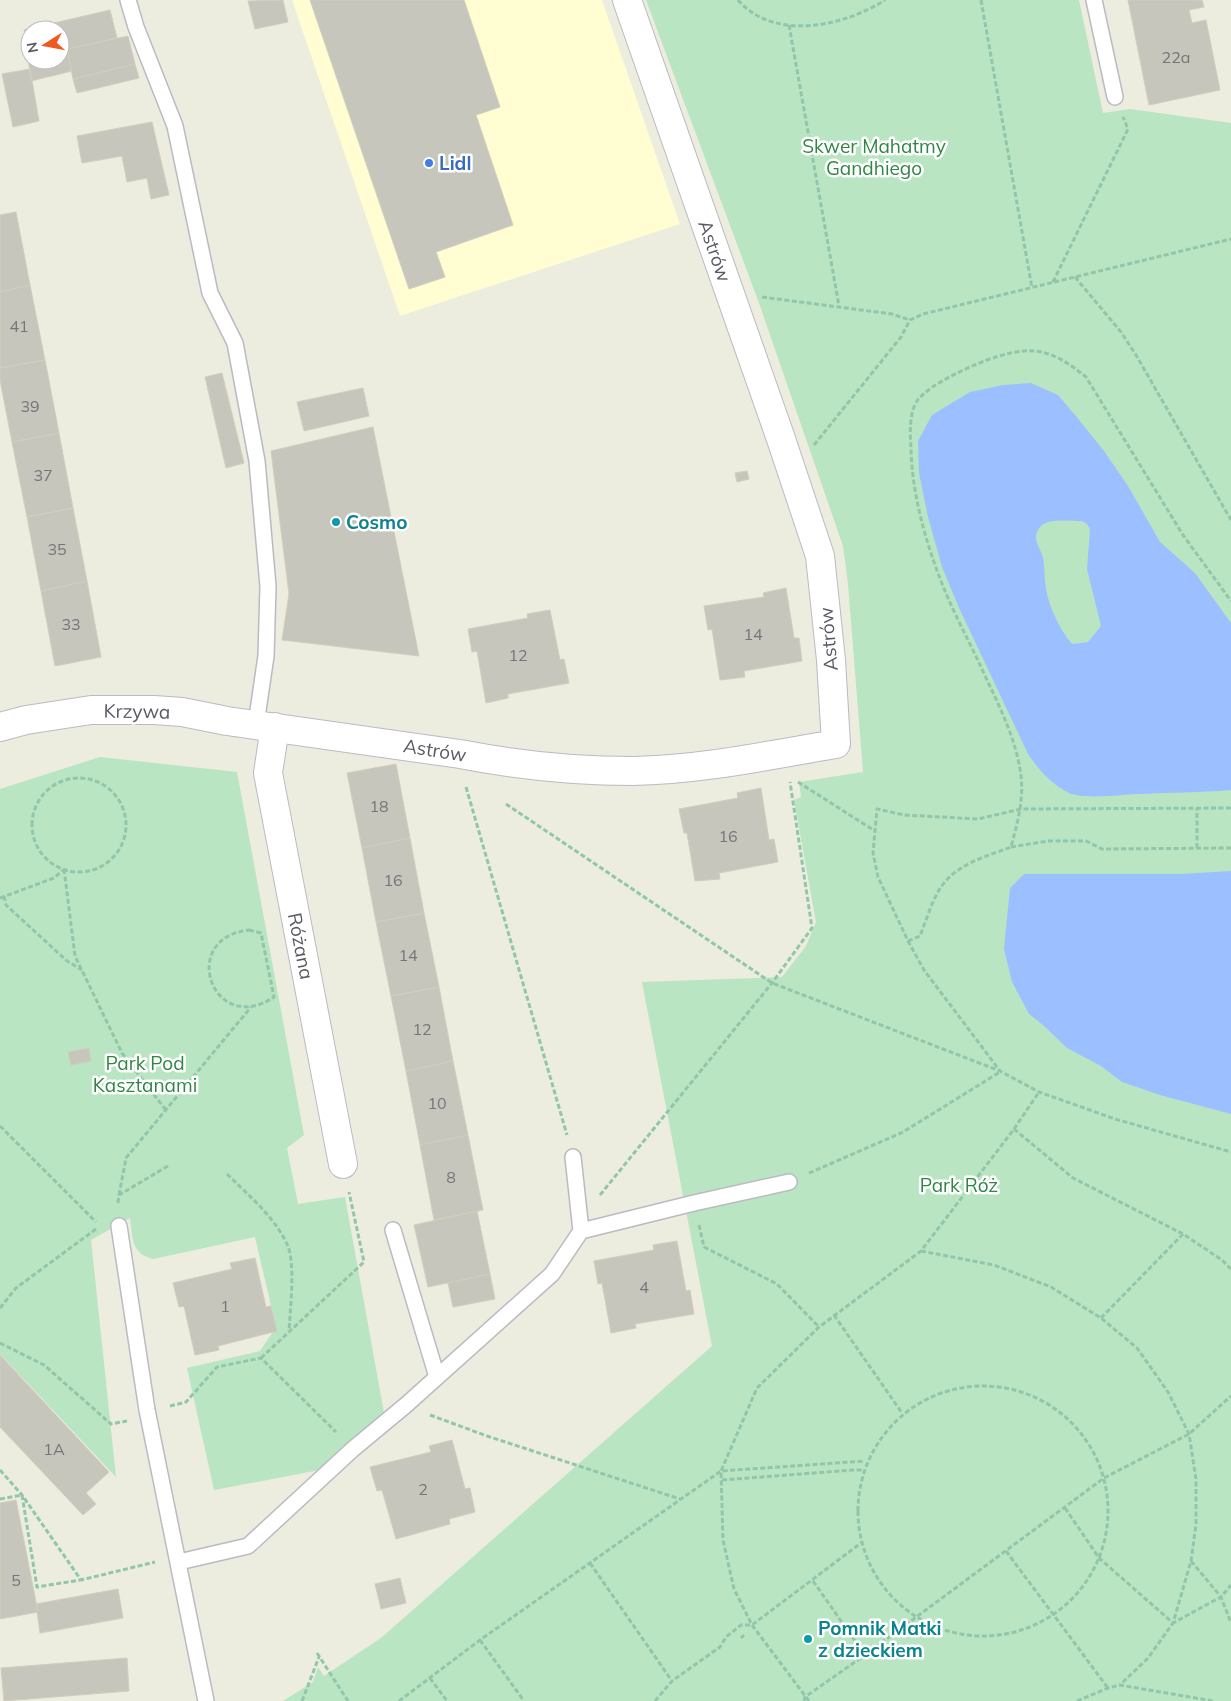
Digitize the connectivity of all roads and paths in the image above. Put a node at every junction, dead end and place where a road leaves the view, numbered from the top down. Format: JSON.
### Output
{"nodes":[{"id":1,"x":128,"y":0,"type":"edge"},
{"id":2,"x":627,"y":0,"type":"edge"},
{"id":3,"x":738,"y":0,"type":"edge"},
{"id":4,"x":885,"y":0,"type":"edge"},
{"id":5,"x":980,"y":0,"type":"edge"},
{"id":6,"x":1094,"y":0,"type":"edge"},
{"id":7,"x":789,"y":26,"type":"junction"},
{"id":8,"x":1115,"y":97,"type":"joint"},
{"id":9,"x":1231,"y":239,"type":"edge"},
{"id":10,"x":1075,"y":277,"type":"junction"},
{"id":11,"x":1053,"y":283,"type":"junction"},
{"id":12,"x":1032,"y":288,"type":"junction"},
{"id":13,"x":754,"y":296,"type":"dead end"},
{"id":14,"x":839,"y":306,"type":"junction"},
{"id":15,"x":910,"y":320,"type":"junction"},
{"id":16,"x":812,"y":447,"type":"dead end"},
{"id":17,"x":1231,"y":520,"type":"edge"},
{"id":18,"x":1231,"y":602,"type":"edge"},
{"id":19,"x":266,"y":726,"type":"junction"},
{"id":20,"x":0,"y":727,"type":"edge"},
{"id":21,"x":466,"y":787,"type":"dead end"},
{"id":22,"x":506,"y":804,"type":"dead end"},
{"id":23,"x":1197,"y":808,"type":"junction"},
{"id":24,"x":1231,"y":808,"type":"edge"},
{"id":25,"x":1021,"y":809,"type":"junction"},
{"id":26,"x":875,"y":832,"type":"junction"},
{"id":27,"x":1011,"y":847,"type":"junction"},
{"id":28,"x":1196,"y":848,"type":"junction"},
{"id":29,"x":1231,"y":848,"type":"edge"},
{"id":30,"x":64,"y":869,"type":"junction"},
{"id":31,"x":2,"y":897,"type":"edge"},
{"id":32,"x":908,"y":941,"type":"junction"},
{"id":33,"x":83,"y":970,"type":"junction"},
{"id":34,"x":772,"y":983,"type":"junction"},
{"id":35,"x":251,"y":1007,"type":"junction"},
{"id":36,"x":1000,"y":1072,"type":"junction"},
{"id":37,"x":1039,"y":1092,"type":"junction"},
{"id":38,"x":165,"y":1109,"type":"junction"},
{"id":39,"x":0,"y":1126,"type":"edge"},
{"id":40,"x":1014,"y":1129,"type":"junction"},
{"id":41,"x":1231,"y":1152,"type":"edge"},
{"id":42,"x":573,"y":1157,"type":"joint"},
{"id":43,"x":344,"y":1164,"type":"joint"},
{"id":44,"x":168,"y":1166,"type":"dead end"},
{"id":45,"x":227,"y":1174,"type":"dead end"},
{"id":46,"x":789,"y":1182,"type":"joint"},
{"id":47,"x":119,"y":1195,"type":"junction"},
{"id":48,"x":694,"y":1203,"type":"junction"},
{"id":49,"x":118,"y":1204,"type":"dead end"},
{"id":50,"x":119,"y":1226,"type":"dead end"},
{"id":51,"x":393,"y":1230,"type":"dead end"},
{"id":52,"x":581,"y":1230,"type":"junction"},
{"id":53,"x":1183,"y":1234,"type":"junction"},
{"id":54,"x":921,"y":1252,"type":"junction"},
{"id":55,"x":1231,"y":1269,"type":"edge"},
{"id":56,"x":0,"y":1308,"type":"edge"},
{"id":57,"x":834,"y":1315,"type":"junction"},
{"id":58,"x":1101,"y":1318,"type":"junction"},
{"id":59,"x":819,"y":1326,"type":"junction"},
{"id":60,"x":289,"y":1332,"type":"junction"},
{"id":61,"x":0,"y":1343,"type":"edge"},
{"id":62,"x":261,"y":1358,"type":"junction"},
{"id":63,"x":437,"y":1377,"type":"junction"},
{"id":64,"x":1231,"y":1396,"type":"edge"},
{"id":65,"x":406,"y":1405,"type":"junction"},
{"id":66,"x":902,"y":1413,"type":"junction"},
{"id":67,"x":148,"y":1414,"type":"junction"},
{"id":68,"x":1188,"y":1434,"type":"junction"},
{"id":69,"x":353,"y":1449,"type":"junction"},
{"id":70,"x":865,"y":1461,"type":"junction"},
{"id":71,"x":0,"y":1470,"type":"edge"},
{"id":72,"x":862,"y":1470,"type":"junction"},
{"id":73,"x":721,"y":1471,"type":"junction"},
{"id":74,"x":1104,"y":1478,"type":"junction"},
{"id":75,"x":722,"y":1480,"type":"junction"},
{"id":76,"x":22,"y":1495,"type":"junction"},
{"id":77,"x":0,"y":1499,"type":"edge"},
{"id":78,"x":681,"y":1499,"type":"junction"},
{"id":79,"x":1065,"y":1508,"type":"junction"},
{"id":80,"x":862,"y":1543,"type":"junction"},
{"id":81,"x":1006,"y":1552,"type":"junction"},
{"id":82,"x":873,"y":1558,"type":"dead end"},
{"id":83,"x":1099,"y":1558,"type":"junction"},
{"id":84,"x":178,"y":1559,"type":"junction"},
{"id":85,"x":1191,"y":1561,"type":"junction"},
{"id":86,"x":590,"y":1563,"type":"junction"},
{"id":87,"x":81,"y":1580,"type":"junction"},
{"id":88,"x":813,"y":1581,"type":"junction"},
{"id":89,"x":1231,"y":1586,"type":"edge"},
{"id":90,"x":1221,"y":1597,"type":"junction"},
{"id":91,"x":906,"y":1602,"type":"dead end"},
{"id":92,"x":1054,"y":1615,"type":"junction"},
{"id":93,"x":917,"y":1616,"type":"junction"},
{"id":94,"x":1173,"y":1623,"type":"junction"},
{"id":95,"x":1231,"y":1623,"type":"edge"},
{"id":96,"x":752,"y":1625,"type":"junction"},
{"id":97,"x":480,"y":1640,"type":"junction"},
{"id":98,"x":865,"y":1655,"type":"junction"},
{"id":99,"x":430,"y":1678,"type":"junction"},
{"id":100,"x":672,"y":1681,"type":"junction"},
{"id":101,"x":1120,"y":1685,"type":"junction"},
{"id":102,"x":1108,"y":1688,"type":"junction"},
{"id":103,"x":304,"y":1696,"type":"junction"},
{"id":104,"x":804,"y":1699,"type":"edge"},
{"id":105,"x":206,"y":1701,"type":"edge"},
{"id":106,"x":302,"y":1701,"type":"edge"},
{"id":107,"x":308,"y":1701,"type":"edge"},
{"id":108,"x":348,"y":1701,"type":"edge"},
{"id":109,"x":399,"y":1701,"type":"edge"},
{"id":110,"x":447,"y":1701,"type":"edge"},
{"id":111,"x":524,"y":1701,"type":"edge"},
{"id":112,"x":654,"y":1701,"type":"edge"},
{"id":113,"x":808,"y":1701,"type":"edge"},
{"id":114,"x":1077,"y":1701,"type":"edge"},
{"id":115,"x":1213,"y":1701,"type":"edge"}],
"edges":[{"from":1,"to":19,"type":"lane"},
{"from":2,"to":19,"type":"street","name":"Astrów"},
{"from":3,"to":7,"type":"path"},
{"from":4,"to":7,"type":"path"},
{"from":5,"to":12,"type":"path"},
{"from":6,"to":8,"type":"lane"},
{"from":7,"to":14,"type":"path"},
{"from":8,"to":11,"type":"path"},
{"from":9,"to":10,"type":"path"},
{"from":10,"to":11,"type":"path"},
{"from":10,"to":17,"type":"path"},
{"from":11,"to":12,"type":"path"},
{"from":12,"to":15,"type":"path"},
{"from":13,"to":14,"type":"path"},
{"from":14,"to":15,"type":"path"},
{"from":15,"to":16,"type":"path"},
{"from":18,"to":25,"type":"path"},
{"from":19,"to":20,"type":"street","name":"Krzywa"},
{"from":19,"to":43,"type":"street","name":"Różana"},
{"from":21,"to":42,"type":"path"},
{"from":22,"to":34,"type":"path"},
{"from":23,"to":24,"type":"path"},
{"from":23,"to":25,"type":"path"},
{"from":23,"to":28,"type":"path"},
{"from":25,"to":26,"type":"path"},
{"from":25,"to":27,"type":"path"},
{"from":26,"to":32,"type":"path"},
{"from":26,"to":34,"type":"path"},
{"from":27,"to":28,"type":"path"},
{"from":27,"to":32,"type":"path"},
{"from":28,"to":29,"type":"path"},
{"from":30,"to":30,"type":"path"},
{"from":30,"to":31,"type":"path"},
{"from":30,"to":33,"type":"path"},
{"from":31,"to":33,"type":"path"},
{"from":32,"to":36,"type":"path"},
{"from":33,"to":38,"type":"path"},
{"from":34,"to":36,"type":"path"},
{"from":34,"to":52,"type":"path"},
{"from":35,"to":35,"type":"path"},
{"from":35,"to":38,"type":"path"},
{"from":36,"to":37,"type":"path"},
{"from":36,"to":46,"type":"path"},
{"from":37,"to":40,"type":"path"},
{"from":37,"to":41,"type":"path"},
{"from":38,"to":47,"type":"path"},
{"from":39,"to":56,"type":"path"},
{"from":40,"to":53,"type":"path"},
{"from":40,"to":54,"type":"path"},
{"from":42,"to":52,"type":"lane"},
{"from":43,"to":60,"type":"path"},
{"from":44,"to":47,"type":"path"},
{"from":45,"to":60,"type":"path"},
{"from":46,"to":48,"type":"lane"},
{"from":47,"to":49,"type":"path"},
{"from":48,"to":52,"type":"lane"},
{"from":48,"to":59,"type":"path"},
{"from":50,"to":67,"type":"lane"},
{"from":51,"to":63,"type":"lane"},
{"from":52,"to":63,"type":"lane"},
{"from":53,"to":55,"type":"path"},
{"from":53,"to":58,"type":"path"},
{"from":54,"to":57,"type":"path"},
{"from":54,"to":58,"type":"path"},
{"from":57,"to":59,"type":"path"},
{"from":57,"to":66,"type":"path"},
{"from":58,"to":68,"type":"path"},
{"from":59,"to":73,"type":"path"},
{"from":60,"to":62,"type":"path"},
{"from":61,"to":67,"type":"path"},
{"from":62,"to":67,"type":"path"},
{"from":62,"to":69,"type":"path"},
{"from":63,"to":65,"type":"lane"},
{"from":64,"to":68,"type":"path"},
{"from":65,"to":69,"type":"lane"},
{"from":65,"to":78,"type":"path"},
{"from":66,"to":70,"type":"path"},
{"from":66,"to":74,"type":"path"},
{"from":67,"to":84,"type":"lane"},
{"from":68,"to":74,"type":"path"},
{"from":68,"to":85,"type":"path"},
{"from":69,"to":84,"type":"lane"},
{"from":70,"to":72,"type":"path"},
{"from":70,"to":73,"type":"path"},
{"from":71,"to":76,"type":"path"},
{"from":72,"to":75,"type":"path"},
{"from":72,"to":80,"type":"path"},
{"from":73,"to":75,"type":"path"},
{"from":73,"to":78,"type":"path"},
{"from":74,"to":79,"type":"path"},
{"from":74,"to":83,"type":"path"},
{"from":75,"to":96,"type":"path"},
{"from":76,"to":77,"type":"path"},
{"from":76,"to":87,"type":"path"},
{"from":76,"to":87,"type":"path"},
{"from":78,"to":86,"type":"path"},
{"from":79,"to":81,"type":"path"},
{"from":79,"to":83,"type":"path"},
{"from":80,"to":82,"type":"path"},
{"from":80,"to":88,"type":"path"},
{"from":81,"to":92,"type":"path"},
{"from":81,"to":93,"type":"path"},
{"from":83,"to":92,"type":"path"},
{"from":83,"to":94,"type":"path"},
{"from":84,"to":87,"type":"path"},
{"from":84,"to":105,"type":"lane"},
{"from":85,"to":90,"type":"path"},
{"from":85,"to":94,"type":"path"},
{"from":86,"to":97,"type":"path"},
{"from":86,"to":100,"type":"path"},
{"from":88,"to":96,"type":"path"},
{"from":88,"to":98,"type":"path"},
{"from":89,"to":90,"type":"path"},
{"from":90,"to":94,"type":"path"},
{"from":90,"to":95,"type":"path"},
{"from":91,"to":93,"type":"path"},
{"from":92,"to":93,"type":"path"},
{"from":92,"to":102,"type":"path"},
{"from":93,"to":98,"type":"path"},
{"from":94,"to":101,"type":"path"},
{"from":96,"to":100,"type":"path"},
{"from":96,"to":104,"type":"path"},
{"from":97,"to":99,"type":"path"},
{"from":97,"to":111,"type":"path"},
{"from":98,"to":104,"type":"path"},
{"from":99,"to":109,"type":"path"},
{"from":99,"to":110,"type":"path"},
{"from":100,"to":112,"type":"path"},
{"from":101,"to":102,"type":"path"},
{"from":101,"to":115,"type":"path"},
{"from":102,"to":114,"type":"path"},
{"from":103,"to":106,"type":"path"},
{"from":103,"to":107,"type":"path"},
{"from":103,"to":108,"type":"path"},
{"from":104,"to":113,"type":"path"}]}
